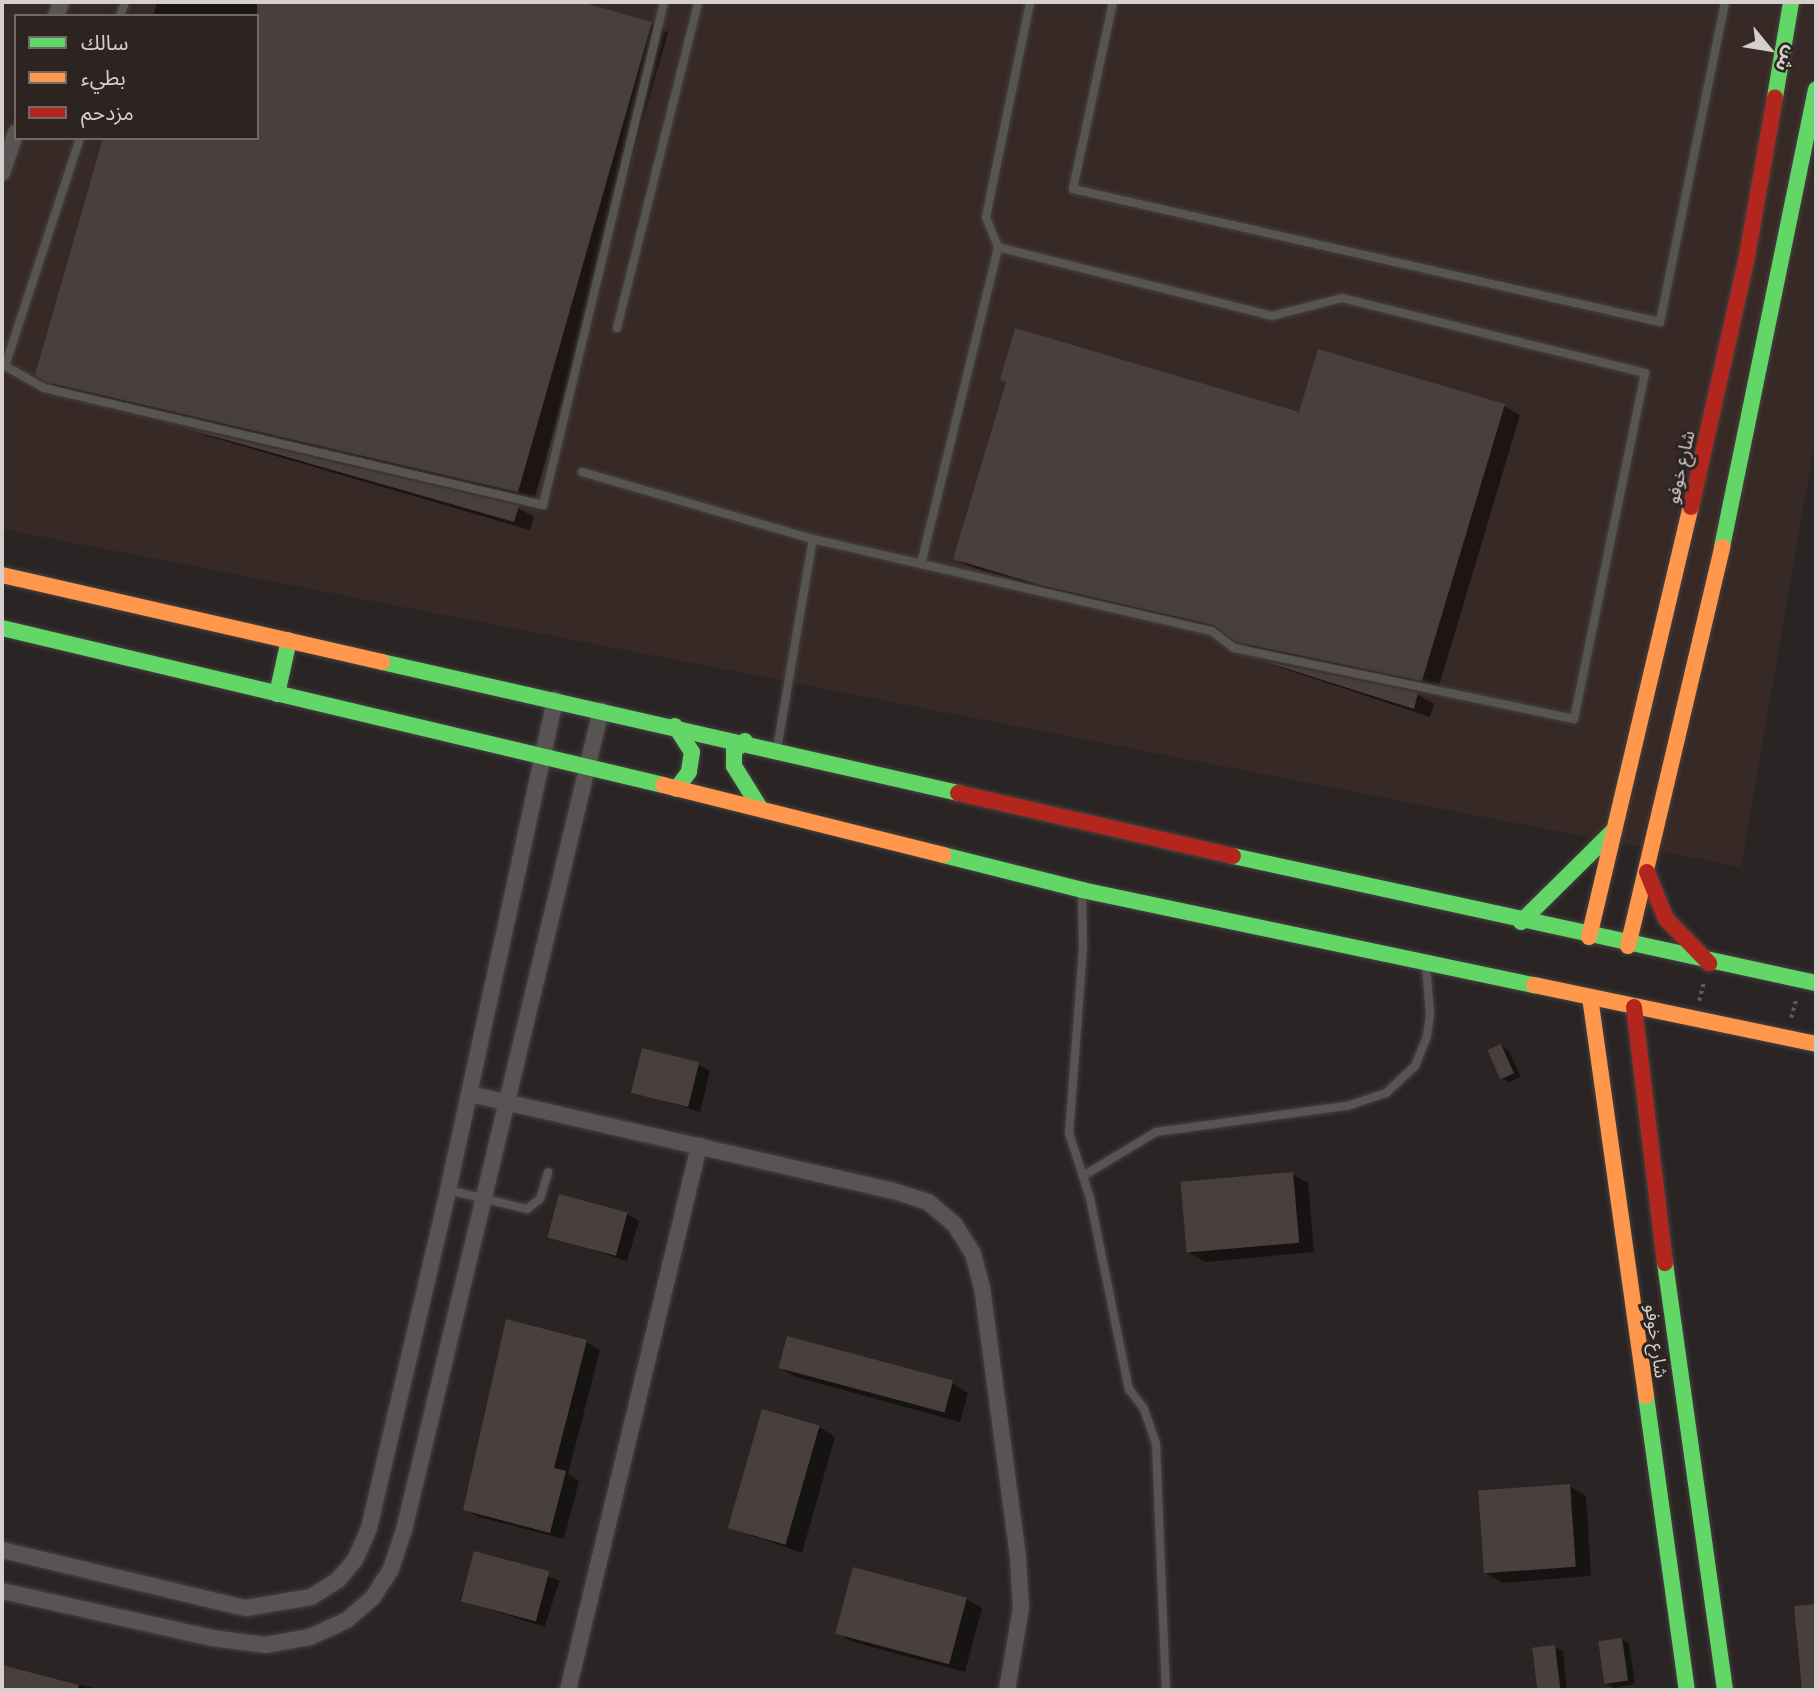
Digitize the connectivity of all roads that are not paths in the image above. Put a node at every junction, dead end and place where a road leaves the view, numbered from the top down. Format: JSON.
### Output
{"nodes":[{"id":1,"x":664,"y":2,"type":"edge"},
{"id":2,"x":698,"y":2,"type":"edge"},
{"id":3,"x":1030,"y":2,"type":"edge"},
{"id":4,"x":1113,"y":2,"type":"edge"},
{"id":5,"x":1725,"y":2,"type":"edge"},
{"id":6,"x":1791,"y":2,"type":"edge"},
{"id":7,"x":1816,"y":90,"type":"edge"},
{"id":8,"x":14,"y":138,"type":"edge"},
{"id":9,"x":79,"y":140,"type":"edge"},
{"id":10,"x":2,"y":173,"type":"edge"},
{"id":11,"x":998,"y":247,"type":"junction"},
{"id":12,"x":617,"y":328,"type":"dead end"},
{"id":13,"x":582,"y":472,"type":"dead end"},
{"id":14,"x":813,"y":539,"type":"junction"},
{"id":15,"x":921,"y":564,"type":"junction"},
{"id":16,"x":2,"y":575,"type":"edge"},
{"id":17,"x":2,"y":628,"type":"edge"},
{"id":18,"x":289,"y":640,"type":"junction"},
{"id":19,"x":277,"y":694,"type":"junction"},
{"id":20,"x":555,"y":700,"type":"junction"},
{"id":21,"x":601,"y":710,"type":"junction"},
{"id":22,"x":676,"y":726,"type":"junction"},
{"id":23,"x":745,"y":741,"type":"junction"},
{"id":24,"x":777,"y":749,"type":"junction"},
{"id":25,"x":542,"y":757,"type":"junction"},
{"id":26,"x":586,"y":767,"type":"junction"},
{"id":27,"x":676,"y":789,"type":"junction"},
{"id":28,"x":760,"y":808,"type":"junction"},
{"id":29,"x":1614,"y":830,"type":"junction"},
{"id":30,"x":1647,"y":870,"type":"junction"},
{"id":31,"x":1082,"y":890,"type":"junction"},
{"id":32,"x":1521,"y":922,"type":"junction"},
{"id":33,"x":1589,"y":937,"type":"junction"},
{"id":34,"x":1628,"y":946,"type":"junction"},
{"id":35,"x":1426,"y":962,"type":"junction"},
{"id":36,"x":1709,"y":962,"type":"junction"},
{"id":37,"x":1809,"y":981,"type":"edge"},
{"id":38,"x":1590,"y":997,"type":"junction"},
{"id":39,"x":1634,"y":1007,"type":"junction"},
{"id":40,"x":1816,"y":1044,"type":"edge"},
{"id":41,"x":470,"y":1094,"type":"junction"},
{"id":42,"x":506,"y":1100,"type":"junction"},
{"id":43,"x":699,"y":1146,"type":"junction"},
{"id":44,"x":548,"y":1172,"type":"dead end"},
{"id":45,"x":1083,"y":1176,"type":"junction"},
{"id":46,"x":448,"y":1190,"type":"junction"},
{"id":47,"x":482,"y":1198,"type":"junction"},
{"id":48,"x":2,"y":1550,"type":"edge"},
{"id":49,"x":2,"y":1591,"type":"edge"},
{"id":50,"x":568,"y":1690,"type":"edge"},
{"id":51,"x":1007,"y":1690,"type":"edge"},
{"id":52,"x":1166,"y":1690,"type":"edge"},
{"id":53,"x":1687,"y":1690,"type":"edge"},
{"id":54,"x":1725,"y":1690,"type":"edge"}],
"edges":[{"from":1,"to":9,"type":"lane"},
{"from":2,"to":12,"type":"lane"},
{"from":3,"to":11,"type":"lane"},
{"from":4,"to":5,"type":"lane"},
{"from":6,"to":29,"type":"street","name":"شارع خوفو"},
{"from":7,"to":30,"type":"street"},
{"from":8,"to":10,"type":"street"},
{"from":11,"to":15,"type":"lane"},
{"from":11,"to":15,"type":"lane"},
{"from":13,"to":14,"type":"lane"},
{"from":14,"to":15,"type":"lane"},
{"from":14,"to":24,"type":"lane"},
{"from":16,"to":18,"type":"street"},
{"from":17,"to":19,"type":"street"},
{"from":18,"to":19,"type":"street"},
{"from":18,"to":20,"type":"street"},
{"from":19,"to":25,"type":"street"},
{"from":20,"to":21,"type":"street"},
{"from":20,"to":25,"type":"street"},
{"from":21,"to":22,"type":"street"},
{"from":21,"to":26,"type":"street"},
{"from":22,"to":23,"type":"street"},
{"from":22,"to":27,"type":"street"},
{"from":23,"to":24,"type":"street"},
{"from":23,"to":28,"type":"street"},
{"from":24,"to":32,"type":"street"},
{"from":25,"to":26,"type":"street"},
{"from":25,"to":41,"type":"street"},
{"from":26,"to":27,"type":"street"},
{"from":26,"to":42,"type":"street"},
{"from":27,"to":28,"type":"street"},
{"from":28,"to":31,"type":"street"},
{"from":29,"to":32,"type":"street"},
{"from":29,"to":33,"type":"street","name":"شارع خوفو"},
{"from":30,"to":34,"type":"street"},
{"from":30,"to":36,"type":"street"},
{"from":31,"to":35,"type":"street"},
{"from":31,"to":45,"type":"lane"},
{"from":32,"to":33,"type":"street"},
{"from":33,"to":34,"type":"street"},
{"from":34,"to":36,"type":"street"},
{"from":35,"to":38,"type":"street"},
{"from":35,"to":45,"type":"lane"},
{"from":36,"to":37,"type":"street"},
{"from":38,"to":39,"type":"street"},
{"from":38,"to":53,"type":"street","name":"شارع خوفو"},
{"from":39,"to":40,"type":"street"},
{"from":39,"to":54,"type":"street","name":"شارع خوفو"},
{"from":41,"to":42,"type":"street"},
{"from":41,"to":46,"type":"street"},
{"from":42,"to":43,"type":"street"},
{"from":42,"to":47,"type":"street"},
{"from":43,"to":50,"type":"street"},
{"from":43,"to":51,"type":"street"},
{"from":44,"to":47,"type":"lane"},
{"from":45,"to":52,"type":"lane"},
{"from":46,"to":47,"type":"lane"},
{"from":46,"to":48,"type":"street"},
{"from":47,"to":49,"type":"street"}]}
